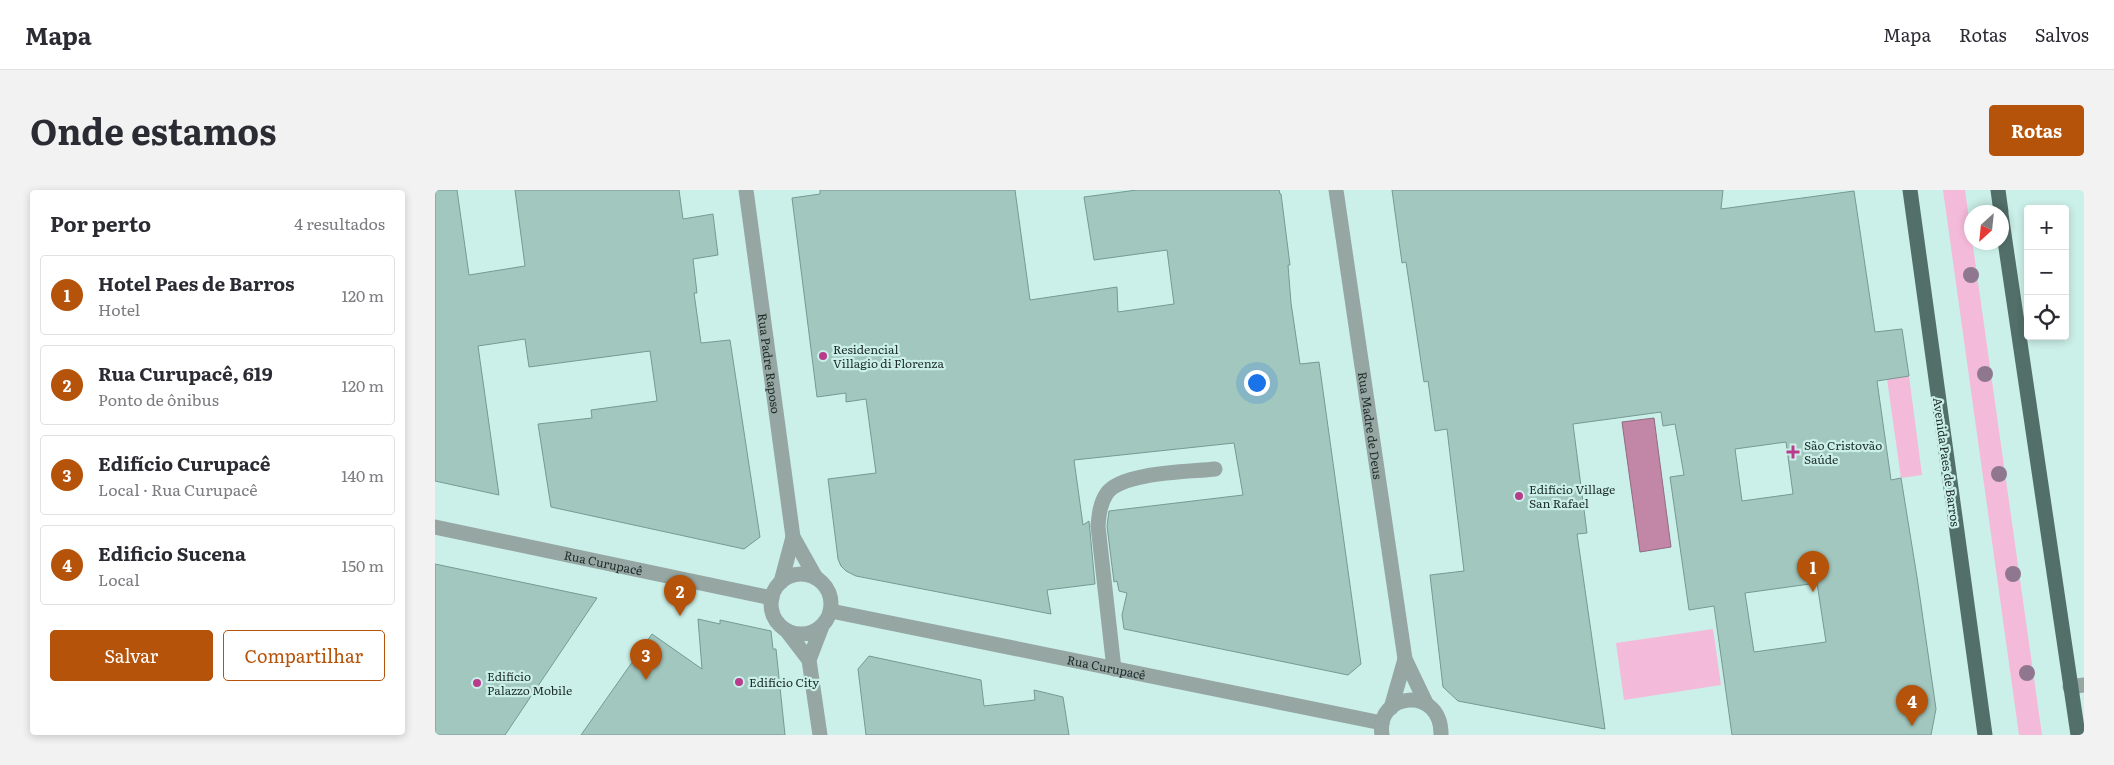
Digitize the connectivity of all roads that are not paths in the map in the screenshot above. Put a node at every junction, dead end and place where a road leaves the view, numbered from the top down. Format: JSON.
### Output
{"nodes":[{"id":1,"x":746,"y":190,"type":"edge"},
{"id":2,"x":1336,"y":190,"type":"edge"},
{"id":3,"x":1910,"y":190,"type":"edge"},
{"id":4,"x":1998,"y":190,"type":"edge"},
{"id":5,"x":2000,"y":205,"type":"edge"},
{"id":6,"x":2007,"y":250,"type":"edge"},
{"id":7,"x":1215,"y":469,"type":"dead end"},
{"id":8,"x":435,"y":527,"type":"edge"},
{"id":9,"x":793,"y":537,"type":"junction"},
{"id":10,"x":816,"y":578,"type":"junction"},
{"id":11,"x":781,"y":582,"type":"junction"},
{"id":12,"x":772,"y":598,"type":"junction"},
{"id":13,"x":831,"y":611,"type":"junction"},
{"id":14,"x":821,"y":626,"type":"junction"},
{"id":15,"x":786,"y":630,"type":"junction"},
{"id":16,"x":1405,"y":659,"type":"junction"},
{"id":17,"x":809,"y":660,"type":"junction"},
{"id":18,"x":1114,"y":669,"type":"junction"},
{"id":19,"x":2077,"y":686,"type":"edge"},
{"id":20,"x":1426,"y":703,"type":"junction"},
{"id":21,"x":1391,"y":708,"type":"junction"},
{"id":22,"x":1382,"y":729,"type":"edge"},
{"id":23,"x":820,"y":735,"type":"edge"},
{"id":24,"x":1441,"y":735,"type":"edge"},
{"id":25,"x":1985,"y":735,"type":"edge"},
{"id":26,"x":2078,"y":735,"type":"edge"}],
"edges":[{"from":1,"to":9,"type":"street","name":"Rua Padre Raposo"},
{"from":2,"to":16,"type":"street","name":"Rua Madre de Deus"},
{"from":3,"to":25,"type":"main road","name":"Avenida Paes de Barros"},
{"from":4,"to":5,"type":"main road"},
{"from":6,"to":19,"type":"main road"},
{"from":7,"to":18,"type":"street"},
{"from":8,"to":12,"type":"street","name":"Rua Curupacê"},
{"from":9,"to":10,"type":"street","name":"Rua Padre Raposo"},
{"from":9,"to":11,"type":"street","name":"Rua Padre Raposo"},
{"from":10,"to":11,"type":"street"},
{"from":10,"to":13,"type":"street"},
{"from":11,"to":12,"type":"street"},
{"from":12,"to":15,"type":"street"},
{"from":13,"to":14,"type":"street"},
{"from":13,"to":18,"type":"street","name":"Rua Curupacê"},
{"from":14,"to":15,"type":"street"},
{"from":14,"to":17,"type":"street"},
{"from":15,"to":17,"type":"street"},
{"from":16,"to":20,"type":"street","name":"Rua Madre de Deus"},
{"from":16,"to":21,"type":"street","name":"Rua Madre de Deus"},
{"from":17,"to":23,"type":"street"},
{"from":18,"to":22,"type":"street","name":"Rua Curupacê"},
{"from":19,"to":26,"type":"main road"},
{"from":20,"to":21,"type":"street"},
{"from":20,"to":24,"type":"street","name":"Rua Madre de Deus"},
{"from":21,"to":22,"type":"street","name":"Rua Madre de Deus"}]}
